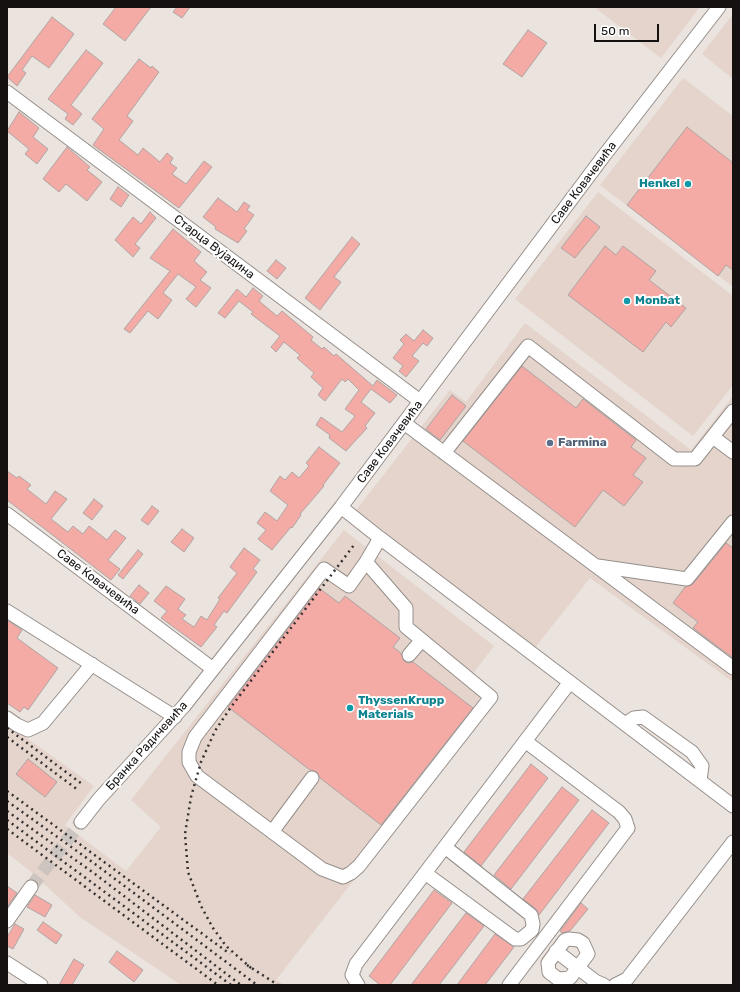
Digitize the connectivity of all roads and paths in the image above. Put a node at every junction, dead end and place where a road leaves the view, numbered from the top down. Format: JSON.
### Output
{"nodes":[{"id":1,"x":719,"y":7,"type":"edge"},
{"id":2,"x":7,"y":92,"type":"edge"},
{"id":3,"x":420,"y":401,"type":"junction"},
{"id":4,"x":733,"y":411,"type":"edge"},
{"id":5,"x":404,"y":423,"type":"junction"},
{"id":6,"x":713,"y":437,"type":"junction"},
{"id":7,"x":733,"y":452,"type":"edge"},
{"id":8,"x":444,"y":453,"type":"junction"},
{"id":9,"x":342,"y":506,"type":"junction"},
{"id":10,"x":7,"y":514,"type":"edge"},
{"id":11,"x":733,"y":522,"type":"edge"},
{"id":12,"x":380,"y":538,"type":"junction"},
{"id":13,"x":366,"y":562,"type":"junction"},
{"id":14,"x":596,"y":566,"type":"junction"},
{"id":15,"x":7,"y":611,"type":"edge"},
{"id":16,"x":421,"y":641,"type":"junction"},
{"id":17,"x":409,"y":655,"type":"dead end"},
{"id":18,"x":92,"y":664,"type":"junction"},
{"id":19,"x":733,"y":668,"type":"edge"},
{"id":20,"x":213,"y":669,"type":"junction"},
{"id":21,"x":570,"y":682,"type":"junction"},
{"id":22,"x":175,"y":717,"type":"junction"},
{"id":23,"x":7,"y":718,"type":"edge"},
{"id":24,"x":625,"y":724,"type":"junction"},
{"id":25,"x":525,"y":741,"type":"junction"},
{"id":26,"x":312,"y":778,"type":"dead end"},
{"id":27,"x":700,"y":781,"type":"junction"},
{"id":28,"x":733,"y":806,"type":"edge"},
{"id":29,"x":80,"y":822,"type":"tunnel mouth"},
{"id":30,"x":272,"y":832,"type":"junction"},
{"id":31,"x":733,"y":842,"type":"edge"},
{"id":32,"x":445,"y":847,"type":"junction"},
{"id":33,"x":425,"y":873,"type":"junction"},
{"id":34,"x":31,"y":887,"type":"tunnel mouth"},
{"id":35,"x":7,"y":921,"type":"edge"},
{"id":36,"x":556,"y":951,"type":"junction"},
{"id":37,"x":7,"y":963,"type":"edge"},
{"id":38,"x":578,"y":968,"type":"junction"},
{"id":39,"x":41,"y":985,"type":"edge"},
{"id":40,"x":358,"y":985,"type":"edge"},
{"id":41,"x":509,"y":985,"type":"edge"},
{"id":42,"x":604,"y":985,"type":"edge"},
{"id":43,"x":615,"y":985,"type":"edge"}],
"edges":[{"from":1,"to":3,"type":"street","name":"Саве Ковачевића"},
{"from":2,"to":3,"type":"street","name":"Старца Вујадина"},
{"from":3,"to":5,"type":"street","name":"Саве Ковачевића"},
{"from":4,"to":6,"type":"street"},
{"from":5,"to":8,"type":"street"},
{"from":5,"to":9,"type":"street","name":"Саве Ковачевића"},
{"from":6,"to":7,"type":"street"},
{"from":6,"to":8,"type":"street"},
{"from":8,"to":14,"type":"street"},
{"from":9,"to":12,"type":"street"},
{"from":9,"to":20,"type":"street","name":"Саве Ковачевића"},
{"from":10,"to":20,"type":"street","name":"Саве Ковачевића"},
{"from":11,"to":14,"type":"street"},
{"from":12,"to":13,"type":"street"},
{"from":12,"to":21,"type":"street"},
{"from":13,"to":16,"type":"street"},
{"from":13,"to":30,"type":"street"},
{"from":14,"to":19,"type":"street"},
{"from":15,"to":18,"type":"street"},
{"from":16,"to":17,"type":"street"},
{"from":16,"to":30,"type":"street"},
{"from":18,"to":22,"type":"street"},
{"from":18,"to":23,"type":"street"},
{"from":20,"to":22,"type":"street","name":"Бранка Радичевића"},
{"from":21,"to":24,"type":"street"},
{"from":21,"to":25,"type":"street"},
{"from":22,"to":29,"type":"street","name":"Бранка Радичевића"},
{"from":24,"to":27,"type":"street"},
{"from":24,"to":27,"type":"street"},
{"from":25,"to":32,"type":"street"},
{"from":25,"to":41,"type":"street"},
{"from":26,"to":30,"type":"street"},
{"from":27,"to":28,"type":"street"},
{"from":31,"to":43,"type":"street"},
{"from":32,"to":33,"type":"street"},
{"from":32,"to":33,"type":"street"},
{"from":33,"to":40,"type":"street"},
{"from":34,"to":35,"type":"street"},
{"from":36,"to":38,"type":"street"},
{"from":36,"to":38,"type":"street"},
{"from":36,"to":38,"type":"street"},
{"from":37,"to":39,"type":"street"},
{"from":38,"to":42,"type":"street"}]}
